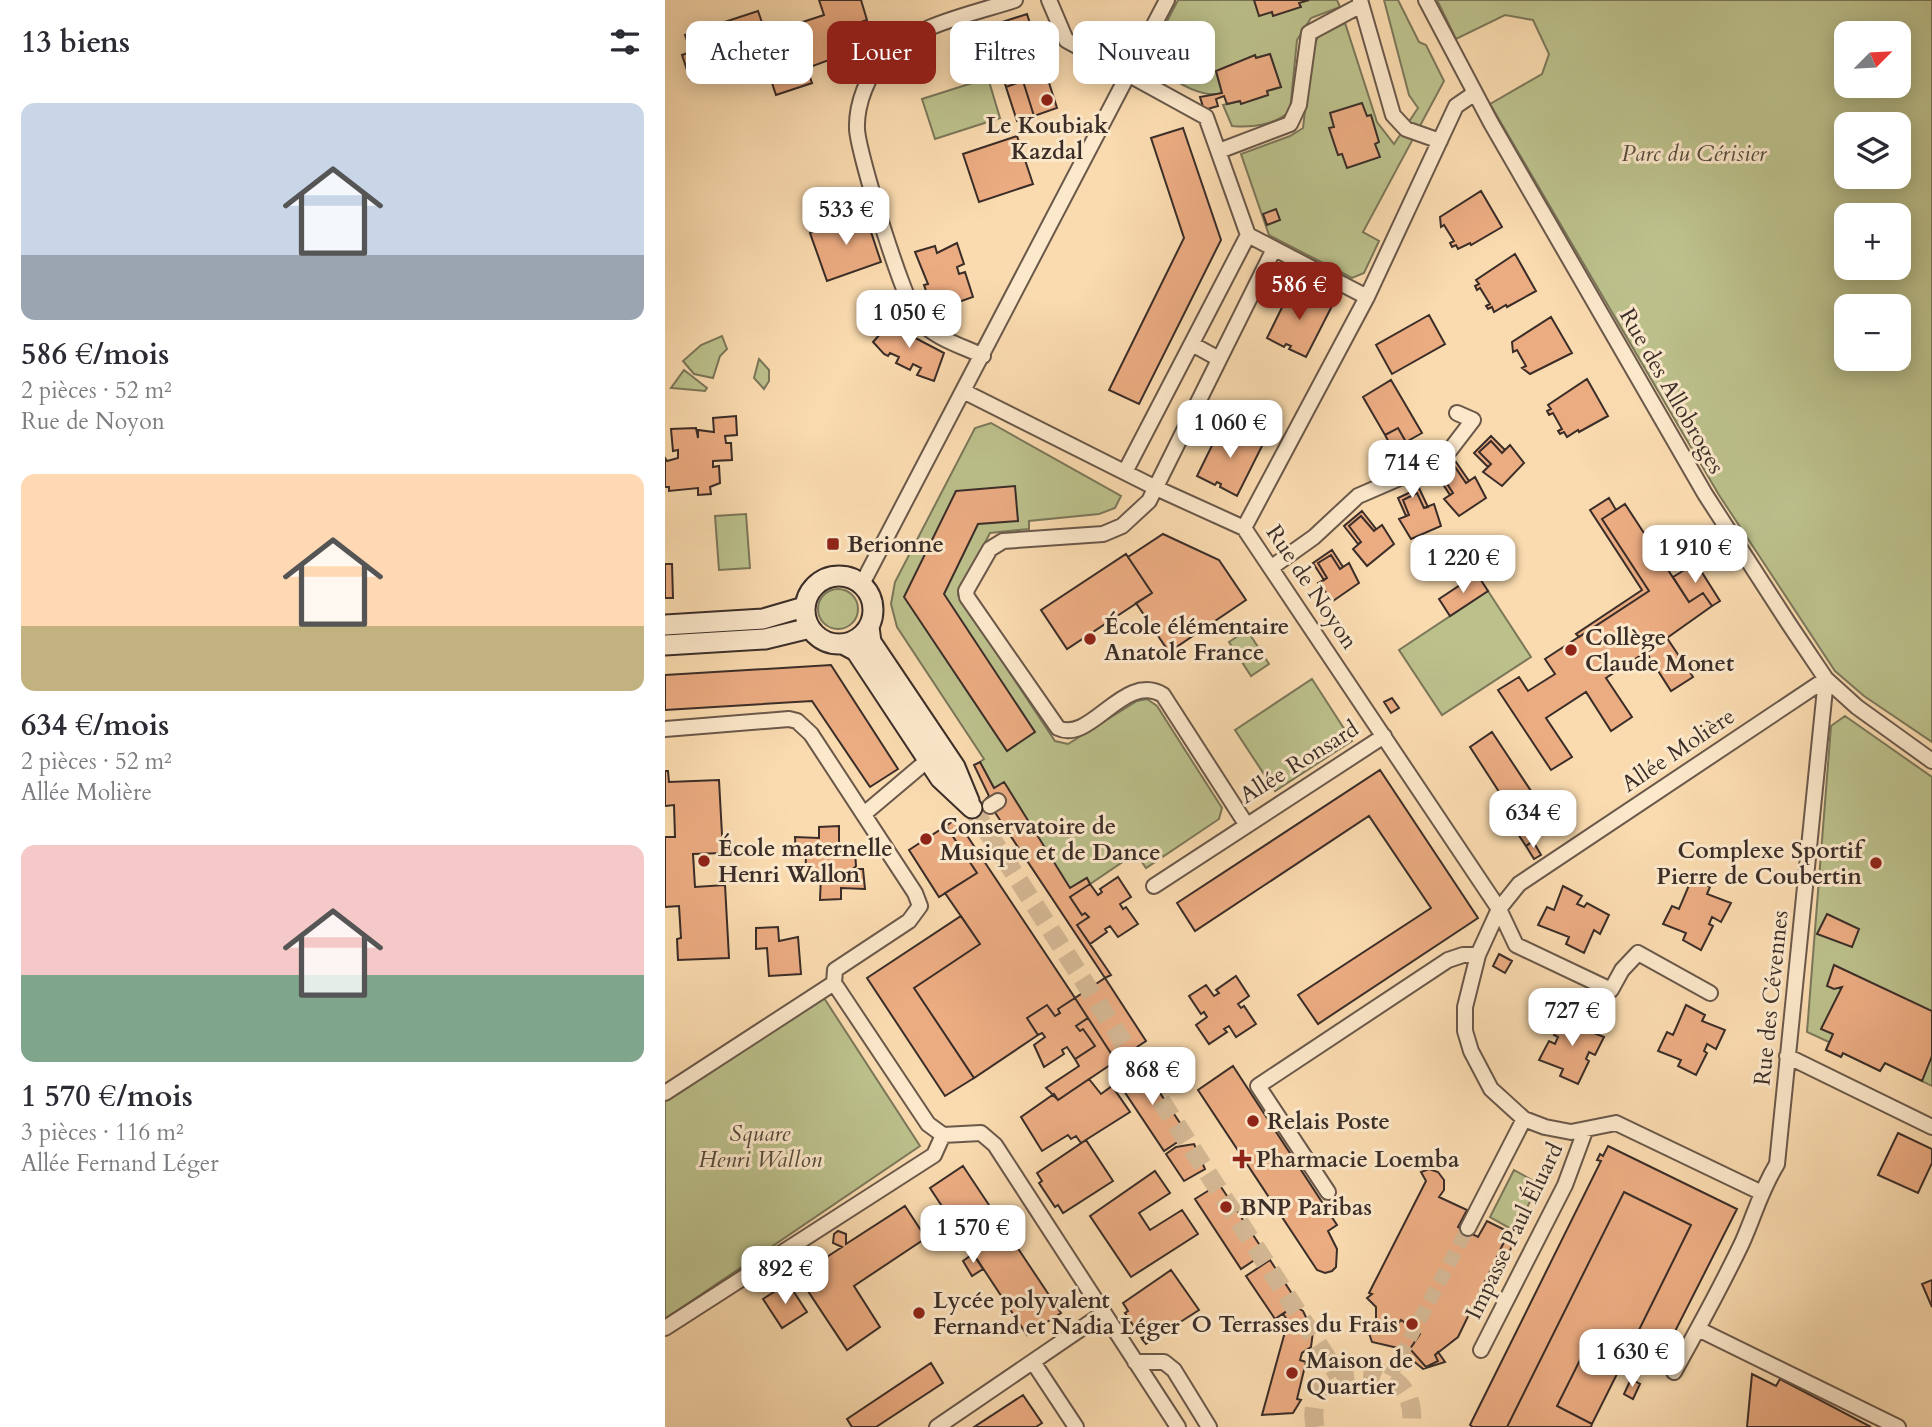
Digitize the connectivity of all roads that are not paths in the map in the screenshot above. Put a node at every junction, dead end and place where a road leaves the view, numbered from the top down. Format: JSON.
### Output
{"nodes":[{"id":1,"x":1015,"y":0,"type":"edge"},
{"id":2,"x":1049,"y":0,"type":"edge"},
{"id":3,"x":1167,"y":0,"type":"edge"},
{"id":4,"x":1426,"y":0,"type":"edge"},
{"id":5,"x":1361,"y":3,"type":"edge"},
{"id":6,"x":1156,"y":21,"type":"edge"},
{"id":7,"x":1073,"y":44,"type":"edge"},
{"id":8,"x":1124,"y":84,"type":"edge"},
{"id":9,"x":1143,"y":84,"type":"edge"},
{"id":10,"x":1475,"y":93,"type":"junction"},
{"id":11,"x":1440,"y":141,"type":"junction"},
{"id":12,"x":1219,"y":150,"type":"junction"},
{"id":13,"x":1248,"y":235,"type":"junction"},
{"id":14,"x":1273,"y":251,"type":"junction"},
{"id":15,"x":1367,"y":297,"type":"junction"},
{"id":16,"x":1192,"y":344,"type":"junction"},
{"id":17,"x":983,"y":356,"type":"junction"},
{"id":18,"x":1219,"y":359,"type":"junction"},
{"id":19,"x":965,"y":392,"type":"junction"},
{"id":20,"x":1457,"y":413,"type":"dead end"},
{"id":21,"x":1125,"y":472,"type":"junction"},
{"id":22,"x":1156,"y":488,"type":"junction"},
{"id":23,"x":1244,"y":528,"type":"junction"},
{"id":24,"x":1272,"y":567,"type":"junction"},
{"id":25,"x":862,"y":584,"type":"junction"},
{"id":26,"x":804,"y":607,"type":"junction"},
{"id":27,"x":665,"y":625,"type":"edge"},
{"id":28,"x":869,"y":627,"type":"junction"},
{"id":29,"x":810,"y":628,"type":"junction"},
{"id":30,"x":843,"y":644,"type":"junction"},
{"id":31,"x":665,"y":645,"type":"edge"},
{"id":32,"x":1826,"y":678,"type":"junction"},
{"id":33,"x":665,"y":729,"type":"edge"},
{"id":34,"x":1384,"y":736,"type":"junction"},
{"id":35,"x":935,"y":754,"type":"junction"},
{"id":36,"x":1932,"y":761,"type":"edge"},
{"id":37,"x":864,"y":814,"type":"junction"},
{"id":38,"x":1246,"y":824,"type":"junction"},
{"id":39,"x":1154,"y":886,"type":"dead end"},
{"id":40,"x":1499,"y":909,"type":"junction"},
{"id":41,"x":1478,"y":955,"type":"junction"},
{"id":42,"x":834,"y":983,"type":"junction"},
{"id":43,"x":1710,"y":993,"type":"dead end"},
{"id":44,"x":1787,"y":1056,"type":"junction"},
{"id":45,"x":665,"y":1093,"type":"edge"},
{"id":46,"x":1524,"y":1119,"type":"junction"},
{"id":47,"x":1932,"y":1127,"type":"edge"},
{"id":48,"x":1585,"y":1131,"type":"junction"},
{"id":49,"x":943,"y":1135,"type":"junction"},
{"id":50,"x":1328,"y":1192,"type":"dead end"},
{"id":51,"x":1760,"y":1192,"type":"junction"},
{"id":52,"x":1468,"y":1228,"type":"tunnel mouth"},
{"id":53,"x":1104,"y":1313,"type":"junction"},
{"id":54,"x":665,"y":1328,"type":"edge"},
{"id":55,"x":1698,"y":1329,"type":"junction"},
{"id":56,"x":1481,"y":1350,"type":"dead end"},
{"id":57,"x":1033,"y":1362,"type":"junction"},
{"id":58,"x":1135,"y":1362,"type":"junction"},
{"id":59,"x":1674,"y":1372,"type":"dead end"},
{"id":60,"x":937,"y":1427,"type":"edge"},
{"id":61,"x":1076,"y":1427,"type":"edge"},
{"id":62,"x":1178,"y":1427,"type":"edge"},
{"id":63,"x":1209,"y":1427,"type":"edge"},
{"id":64,"x":1898,"y":1427,"type":"edge"}],
"edges":[{"from":1,"to":17,"type":"street"},
{"from":2,"to":7,"type":"street"},
{"from":3,"to":6,"type":"street"},
{"from":4,"to":10,"type":"street","name":"Rue des Allobroges"},
{"from":5,"to":11,"type":"street"},
{"from":5,"to":12,"type":"street"},
{"from":8,"to":17,"type":"street"},
{"from":9,"to":12,"type":"street"},
{"from":10,"to":11,"type":"street","name":"Rue de Noyon"},
{"from":10,"to":32,"type":"street","name":"Rue des Allobroges"},
{"from":11,"to":15,"type":"street","name":"Rue de Noyon"},
{"from":12,"to":13,"type":"street"},
{"from":13,"to":14,"type":"street"},
{"from":13,"to":16,"type":"street"},
{"from":14,"to":15,"type":"street"},
{"from":14,"to":18,"type":"street"},
{"from":15,"to":23,"type":"street","name":"Rue de Noyon"},
{"from":16,"to":18,"type":"street"},
{"from":16,"to":21,"type":"street"},
{"from":17,"to":19,"type":"street"},
{"from":18,"to":22,"type":"street"},
{"from":19,"to":21,"type":"street"},
{"from":19,"to":25,"type":"street"},
{"from":20,"to":24,"type":"street"},
{"from":21,"to":22,"type":"street"},
{"from":22,"to":23,"type":"street"},
{"from":22,"to":38,"type":"street","name":"Allée Ronsard"},
{"from":23,"to":24,"type":"street","name":"Rue de Noyon"},
{"from":24,"to":34,"type":"street","name":"Rue de Noyon"},
{"from":25,"to":26,"type":"street"},
{"from":25,"to":28,"type":"street"},
{"from":26,"to":27,"type":"street"},
{"from":26,"to":29,"type":"street"},
{"from":28,"to":30,"type":"street"},
{"from":28,"to":35,"type":"street"},
{"from":29,"to":30,"type":"street"},
{"from":29,"to":31,"type":"street"},
{"from":30,"to":35,"type":"street"},
{"from":32,"to":36,"type":"street","name":"Rue des Allobroges"},
{"from":32,"to":40,"type":"street","name":"Allée Molière"},
{"from":32,"to":44,"type":"street","name":"Rue des Cévennes"},
{"from":33,"to":37,"type":"street"},
{"from":34,"to":38,"type":"street","name":"Allée Ronsard"},
{"from":34,"to":40,"type":"street","name":"Rue de Noyon"},
{"from":35,"to":37,"type":"street"},
{"from":37,"to":42,"type":"street"},
{"from":38,"to":39,"type":"street"},
{"from":40,"to":41,"type":"street","name":"Allée Molière"},
{"from":40,"to":43,"type":"street","name":"Rue de Noyon"},
{"from":41,"to":46,"type":"street","name":"Allée Molière"},
{"from":41,"to":50,"type":"street"},
{"from":42,"to":45,"type":"street"},
{"from":42,"to":49,"type":"street"},
{"from":44,"to":47,"type":"street"},
{"from":44,"to":51,"type":"street","name":"Rue des Cévennes"},
{"from":46,"to":48,"type":"street"},
{"from":46,"to":52,"type":"street"},
{"from":48,"to":51,"type":"street"},
{"from":48,"to":56,"type":"street","name":"Impasse Paul Éluard"},
{"from":49,"to":53,"type":"street"},
{"from":49,"to":54,"type":"street"},
{"from":51,"to":55,"type":"street","name":"Rue des Cévennes"},
{"from":53,"to":57,"type":"street"},
{"from":53,"to":58,"type":"street"},
{"from":55,"to":59,"type":"street","name":"Rue des Cévennes"},
{"from":55,"to":64,"type":"street"},
{"from":57,"to":60,"type":"street"},
{"from":57,"to":61,"type":"street"},
{"from":58,"to":62,"type":"street"},
{"from":58,"to":63,"type":"street"}]}
